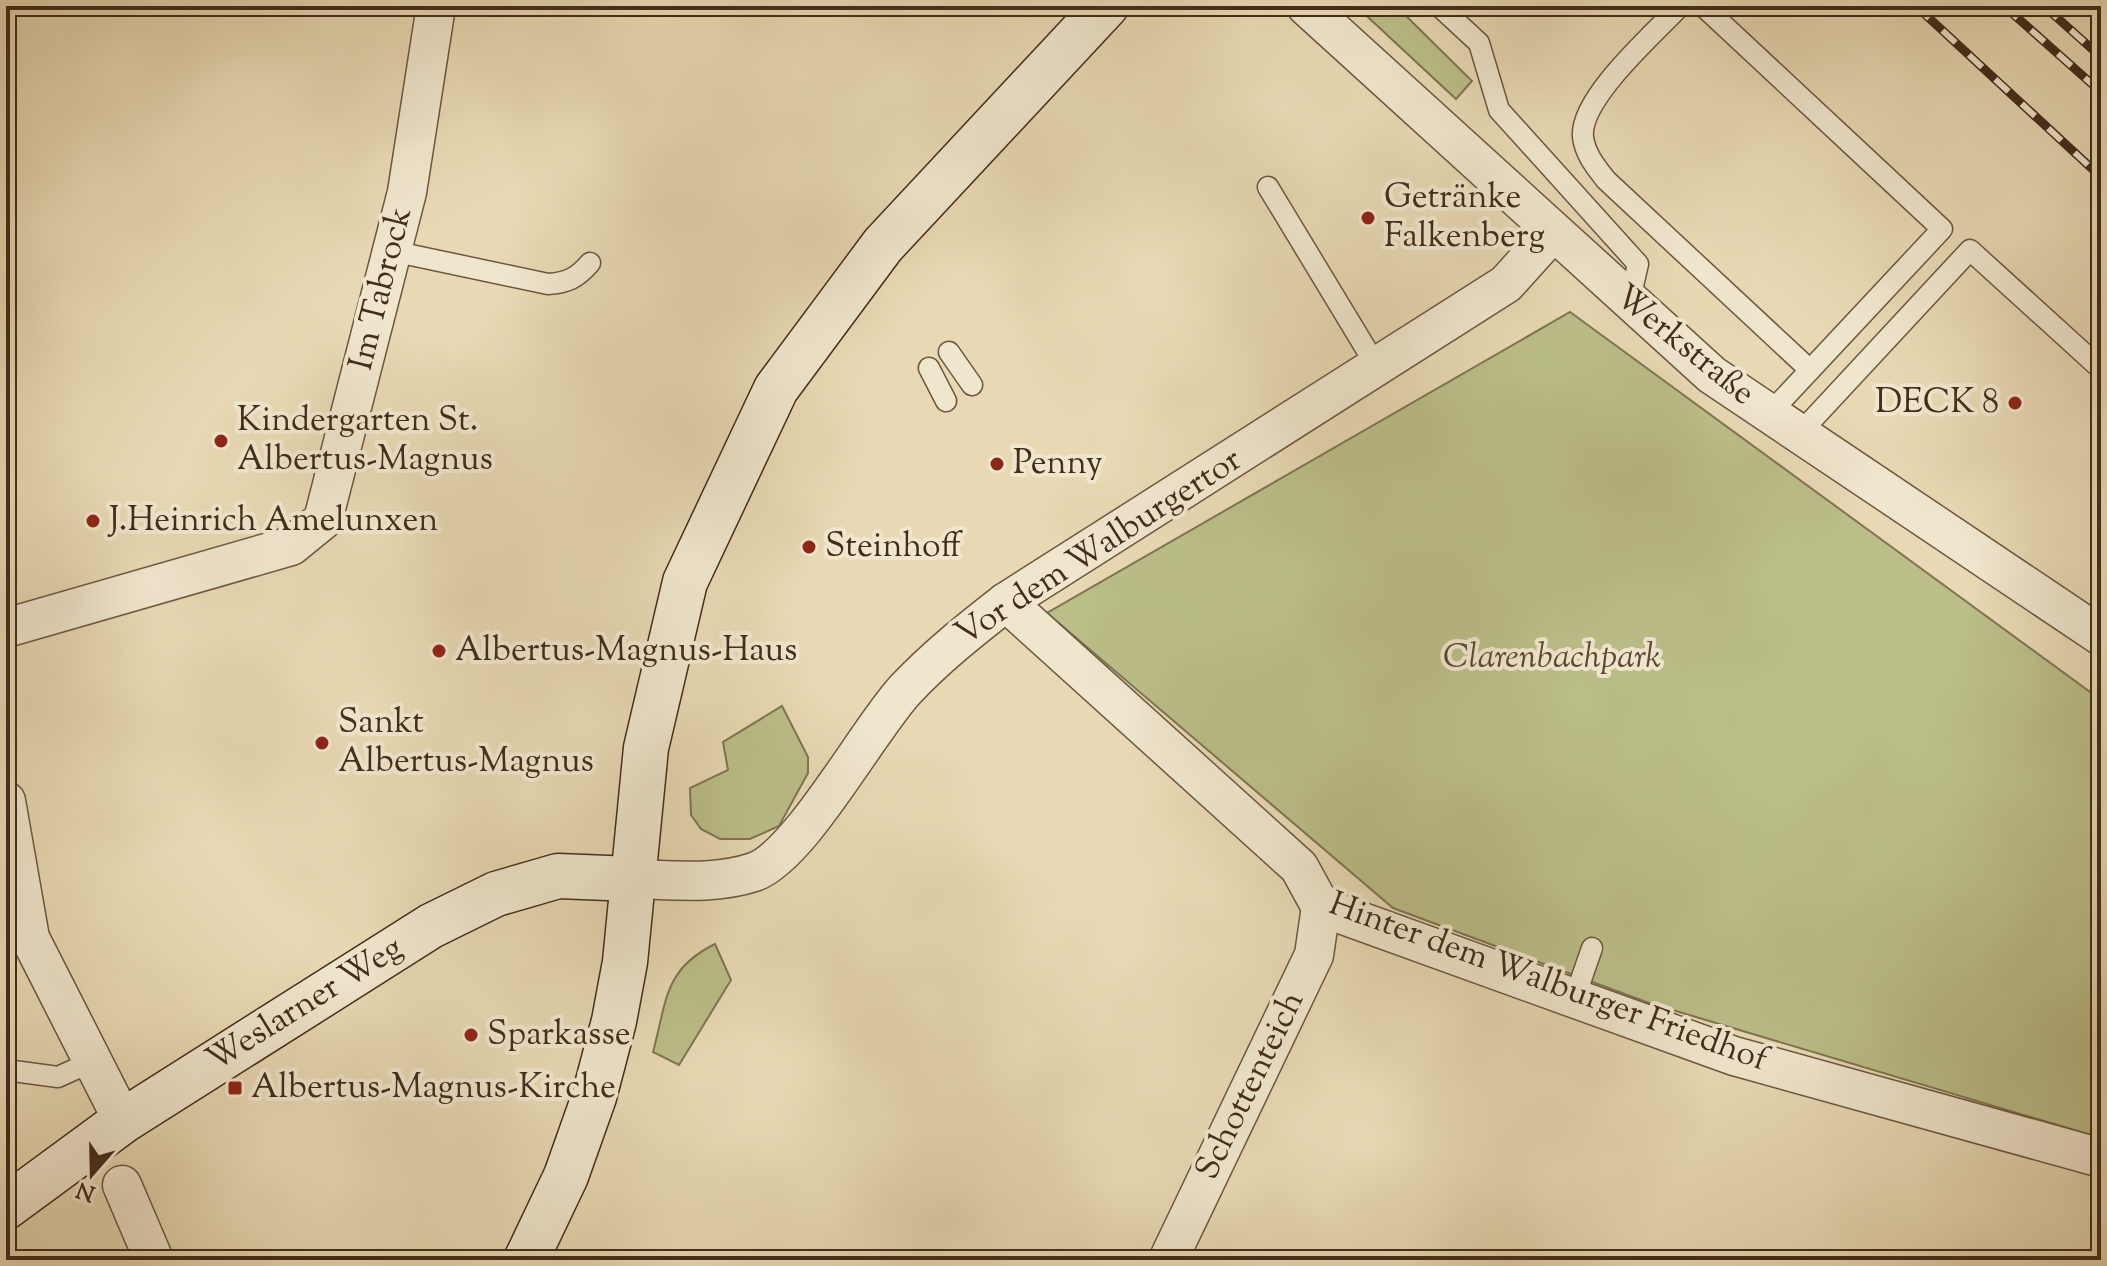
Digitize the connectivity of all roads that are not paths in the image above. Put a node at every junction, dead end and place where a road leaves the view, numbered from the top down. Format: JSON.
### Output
{"nodes":[{"id":1,"x":436,"y":6,"type":"edge"},
{"id":2,"x":1106,"y":6,"type":"edge"},
{"id":3,"x":1306,"y":6,"type":"edge"},
{"id":4,"x":1439,"y":6,"type":"edge"},
{"id":5,"x":1680,"y":6,"type":"edge"},
{"id":6,"x":1703,"y":6,"type":"edge"},
{"id":7,"x":1268,"y":187,"type":"dead end"},
{"id":8,"x":1552,"y":233,"type":"junction"},
{"id":9,"x":392,"y":251,"type":"junction"},
{"id":10,"x":590,"y":263,"type":"dead end"},
{"id":11,"x":1629,"y":303,"type":"junction"},
{"id":12,"x":949,"y":352,"type":"dead end"},
{"id":13,"x":1377,"y":367,"type":"junction"},
{"id":14,"x":929,"y":368,"type":"dead end"},
{"id":15,"x":2101,"y":369,"type":"edge"},
{"id":16,"x":1810,"y":370,"type":"junction"},
{"id":17,"x":972,"y":385,"type":"dead end"},
{"id":18,"x":946,"y":401,"type":"dead end"},
{"id":19,"x":1784,"y":424,"type":"junction"},
{"id":20,"x":1006,"y":602,"type":"junction"},
{"id":21,"x":6,"y":628,"type":"edge"},
{"id":22,"x":2101,"y":636,"type":"edge"},
{"id":23,"x":6,"y":801,"type":"edge"},
{"id":24,"x":633,"y":879,"type":"junction"},
{"id":25,"x":1321,"y":907,"type":"junction"},
{"id":26,"x":1592,"y":948,"type":"dead end"},
{"id":27,"x":1574,"y":1000,"type":"junction"},
{"id":28,"x":91,"y":1062,"type":"junction"},
{"id":29,"x":6,"y":1070,"type":"edge"},
{"id":30,"x":123,"y":1121,"type":"junction"},
{"id":31,"x":2101,"y":1158,"type":"edge"},
{"id":32,"x":122,"y":1185,"type":"dead end"},
{"id":33,"x":6,"y":1207,"type":"edge"},
{"id":34,"x":154,"y":1260,"type":"edge"},
{"id":35,"x":526,"y":1260,"type":"edge"},
{"id":36,"x":1168,"y":1260,"type":"edge"}],
"edges":[{"from":1,"to":9,"type":"street","name":"Im Tabrock"},
{"from":2,"to":24,"type":"street"},
{"from":3,"to":8,"type":"street","name":"Werkstraße"},
{"from":4,"to":11,"type":"lane"},
{"from":5,"to":16,"type":"lane"},
{"from":6,"to":16,"type":"lane"},
{"from":7,"to":13,"type":"lane"},
{"from":8,"to":11,"type":"street","name":"Werkstraße"},
{"from":8,"to":13,"type":"street","name":"Vor dem Walburgertor"},
{"from":9,"to":10,"type":"lane"},
{"from":9,"to":21,"type":"street","name":"Im Tabrock"},
{"from":11,"to":19,"type":"street","name":"Werkstraße"},
{"from":12,"to":17,"type":"lane"},
{"from":13,"to":20,"type":"street","name":"Vor dem Walburgertor"},
{"from":14,"to":18,"type":"lane"},
{"from":15,"to":19,"type":"lane"},
{"from":16,"to":19,"type":"lane"},
{"from":19,"to":22,"type":"street","name":"Werkstraße"},
{"from":20,"to":24,"type":"street","name":"Vor dem Walburgertor"},
{"from":20,"to":25,"type":"street","name":"Hinter dem Walburger Friedhof"},
{"from":23,"to":28,"type":"street"},
{"from":24,"to":30,"type":"street","name":"Weslarner Weg"},
{"from":24,"to":35,"type":"street"},
{"from":25,"to":27,"type":"street","name":"Hinter dem Walburger Friedhof"},
{"from":25,"to":36,"type":"street","name":"Schottenteich"},
{"from":26,"to":27,"type":"lane"},
{"from":27,"to":31,"type":"street","name":"Hinter dem Walburger Friedhof"},
{"from":28,"to":29,"type":"lane"},
{"from":28,"to":30,"type":"street"},
{"from":30,"to":33,"type":"street","name":"Weslarner Weg"},
{"from":32,"to":34,"type":"street"}]}
